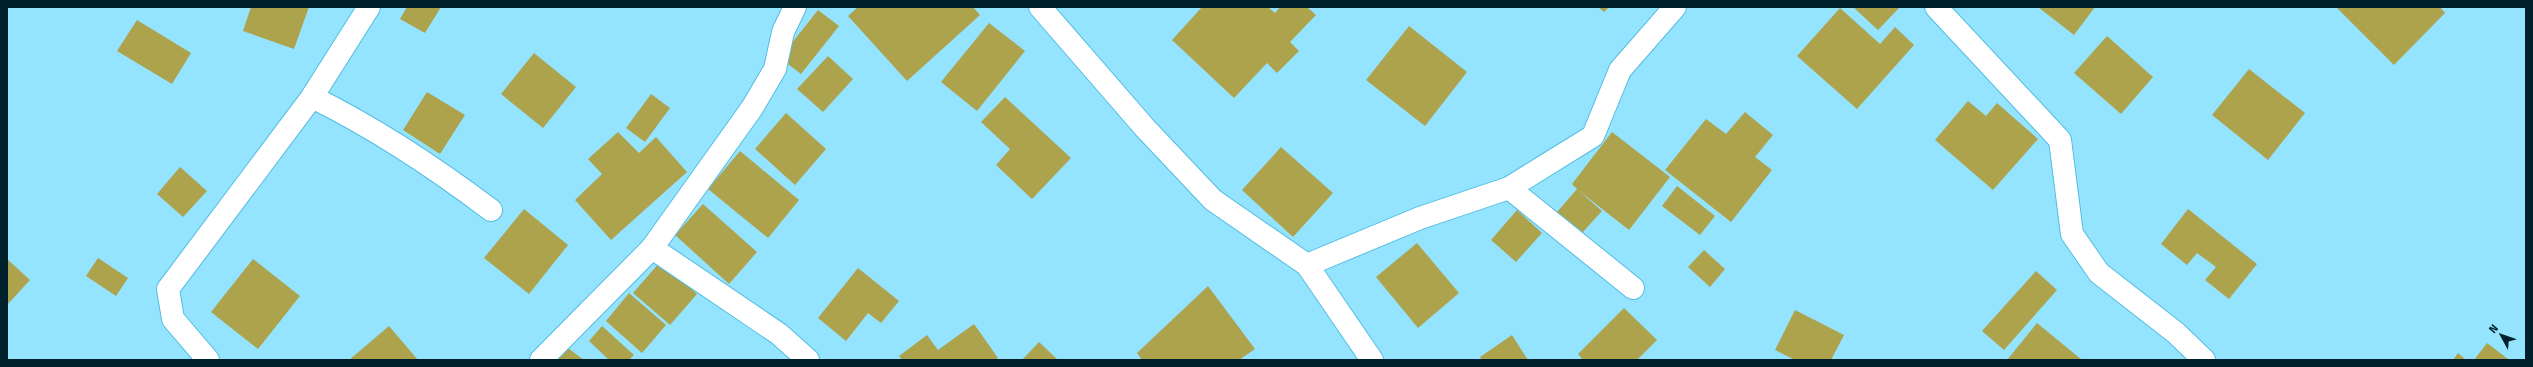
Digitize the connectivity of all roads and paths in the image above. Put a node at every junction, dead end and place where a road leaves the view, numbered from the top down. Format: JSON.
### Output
{"nodes":[{"id":1,"x":369,"y":7,"type":"edge"},
{"id":2,"x":795,"y":7,"type":"edge"},
{"id":3,"x":1040,"y":7,"type":"edge"},
{"id":4,"x":1675,"y":7,"type":"edge"},
{"id":5,"x":1936,"y":7,"type":"edge"},
{"id":6,"x":312,"y":97,"type":"junction"},
{"id":7,"x":1509,"y":188,"type":"junction"},
{"id":8,"x":491,"y":210,"type":"dead end"},
{"id":9,"x":652,"y":248,"type":"junction"},
{"id":10,"x":1307,"y":265,"type":"junction"},
{"id":11,"x":1633,"y":288,"type":"dead end"},
{"id":12,"x":208,"y":360,"type":"edge"},
{"id":13,"x":541,"y":360,"type":"edge"},
{"id":14,"x":808,"y":360,"type":"edge"},
{"id":15,"x":1372,"y":360,"type":"edge"},
{"id":16,"x":2204,"y":360,"type":"edge"}],
"edges":[{"from":1,"to":6,"type":"street"},
{"from":2,"to":9,"type":"street"},
{"from":3,"to":10,"type":"street"},
{"from":4,"to":7,"type":"street"},
{"from":5,"to":16,"type":"street"},
{"from":6,"to":8,"type":"street"},
{"from":6,"to":12,"type":"street"},
{"from":7,"to":10,"type":"street"},
{"from":7,"to":11,"type":"street"},
{"from":9,"to":13,"type":"street"},
{"from":9,"to":14,"type":"street"},
{"from":10,"to":15,"type":"street"}]}
